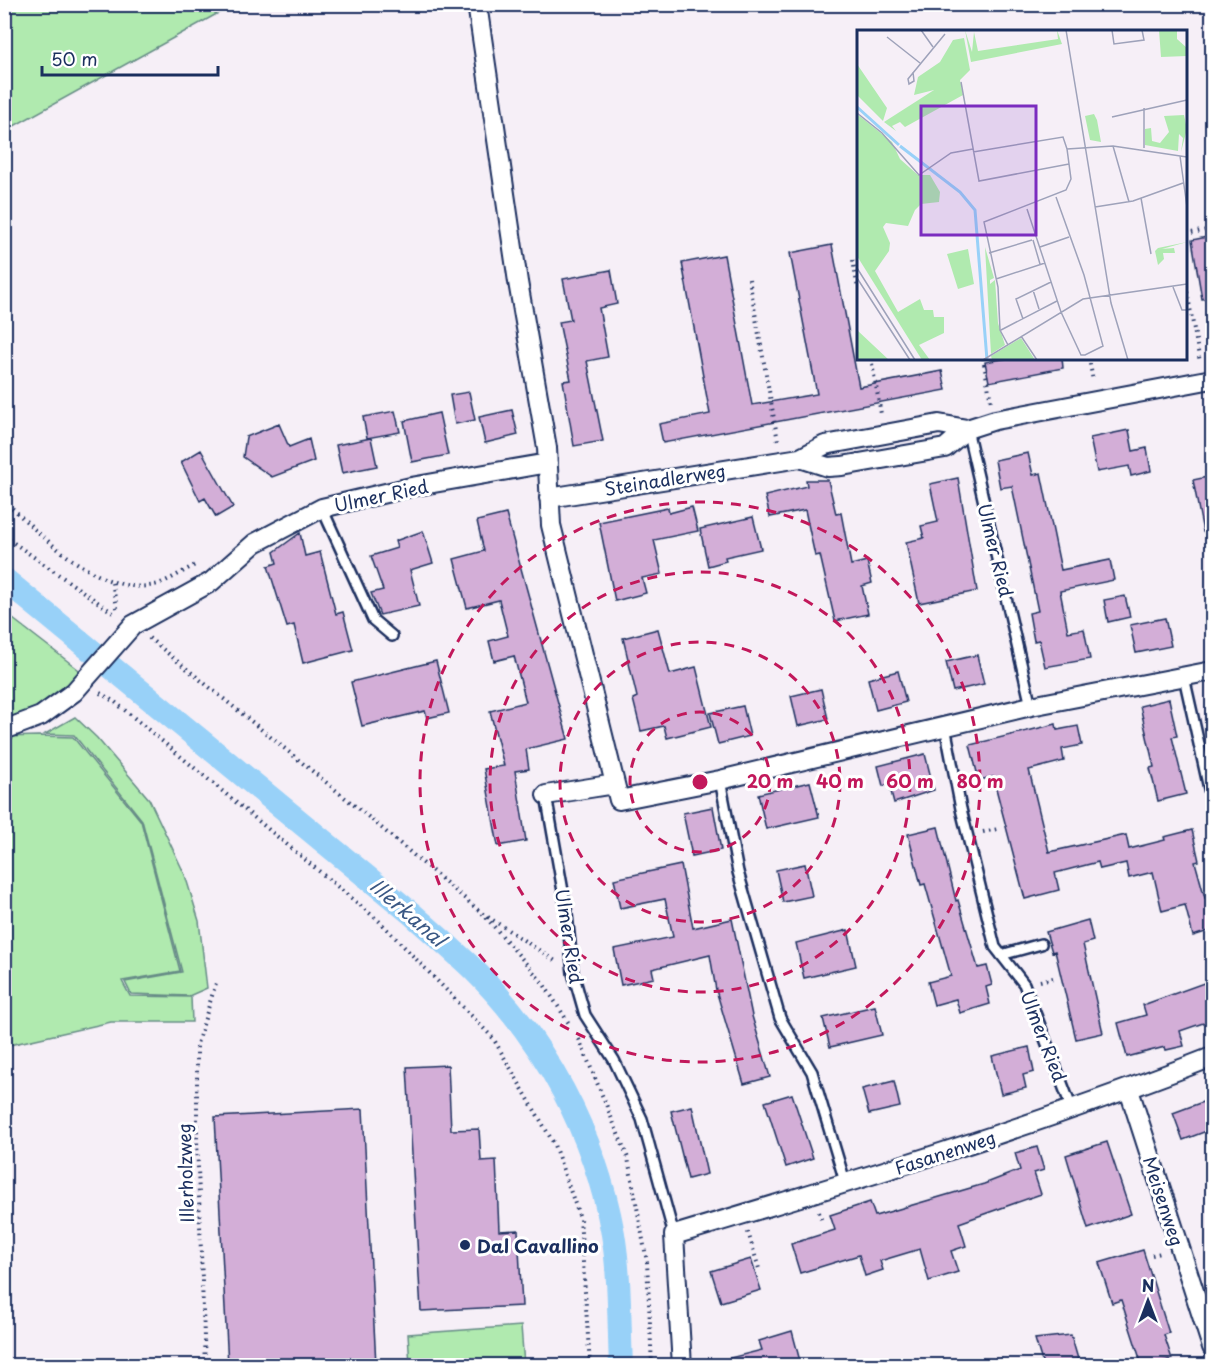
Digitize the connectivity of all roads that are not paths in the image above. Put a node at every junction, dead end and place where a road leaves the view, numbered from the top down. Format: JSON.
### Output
{"nodes":[{"id":1,"x":477,"y":4,"type":"edge"},
{"id":2,"x":1208,"y":380,"type":"edge"},
{"id":3,"x":967,"y":429,"type":"junction"},
{"id":4,"x":800,"y":458,"type":"junction"},
{"id":5,"x":548,"y":462,"type":"junction"},
{"id":6,"x":549,"y":498,"type":"junction"},
{"id":7,"x":322,"y":508,"type":"junction"},
{"id":8,"x":392,"y":636,"type":"dead end"},
{"id":9,"x":1212,"y":671,"type":"edge"},
{"id":10,"x":1184,"y":677,"type":"junction"},
{"id":11,"x":1031,"y":706,"type":"junction"},
{"id":12,"x":945,"y":726,"type":"junction"},
{"id":13,"x":4,"y":730,"type":"edge"},
{"id":14,"x":720,"y":780,"type":"junction"},
{"id":15,"x":615,"y":784,"type":"junction"},
{"id":16,"x":546,"y":795,"type":"joint"},
{"id":17,"x":1212,"y":802,"type":"edge"},
{"id":18,"x":1041,"y":944,"type":"dead end"},
{"id":19,"x":1001,"y":955,"type":"junction"},
{"id":20,"x":1212,"y":1057,"type":"edge"},
{"id":21,"x":1129,"y":1090,"type":"junction"},
{"id":22,"x":1072,"y":1109,"type":"junction"},
{"id":23,"x":846,"y":1185,"type":"junction"},
{"id":24,"x":674,"y":1235,"type":"junction"},
{"id":25,"x":1212,"y":1347,"type":"edge"},
{"id":26,"x":682,"y":1365,"type":"edge"}],
"edges":[{"from":1,"to":5,"type":"street"},
{"from":2,"to":3,"type":"street","name":"Steinadlerweg"},
{"from":3,"to":4,"type":"street","name":"Steinadlerweg"},
{"from":3,"to":4,"type":"street","name":"Steinadlerweg"},
{"from":3,"to":11,"type":"lane","name":"Ulmer Ried"},
{"from":4,"to":6,"type":"street","name":"Steinadlerweg"},
{"from":5,"to":6,"type":"street"},
{"from":5,"to":7,"type":"street","name":"Ulmer Ried"},
{"from":6,"to":15,"type":"street"},
{"from":7,"to":8,"type":"lane","name":"Ulmer Ried"},
{"from":7,"to":13,"type":"street","name":"Ulmer Ried"},
{"from":9,"to":10,"type":"street"},
{"from":10,"to":11,"type":"street"},
{"from":10,"to":17,"type":"lane"},
{"from":11,"to":12,"type":"street"},
{"from":12,"to":14,"type":"street"},
{"from":12,"to":19,"type":"lane","name":"Ulmer Ried"},
{"from":14,"to":15,"type":"street"},
{"from":14,"to":23,"type":"lane"},
{"from":15,"to":16,"type":"street","name":"Ulmer Ried"},
{"from":16,"to":24,"type":"lane","name":"Ulmer Ried"},
{"from":18,"to":19,"type":"lane"},
{"from":19,"to":22,"type":"lane","name":"Ulmer Ried"},
{"from":20,"to":21,"type":"street","name":"Fasanenweg"},
{"from":21,"to":22,"type":"street","name":"Fasanenweg"},
{"from":21,"to":25,"type":"street","name":"Meisenweg"},
{"from":22,"to":23,"type":"street","name":"Fasanenweg"},
{"from":23,"to":24,"type":"street","name":"Fasanenweg"},
{"from":24,"to":26,"type":"street"}]}
